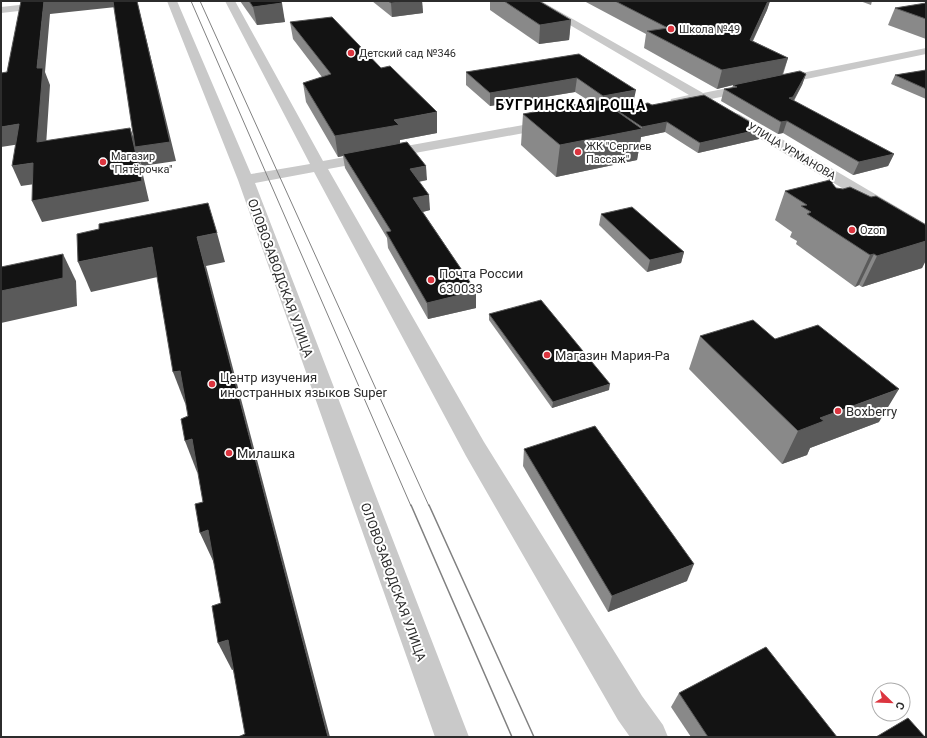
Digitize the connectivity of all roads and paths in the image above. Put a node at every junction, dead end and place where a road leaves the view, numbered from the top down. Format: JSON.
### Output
{"nodes":[{"id":1,"x":82,"y":1,"type":"edge"},
{"id":2,"x":172,"y":1,"type":"edge"},
{"id":3,"x":230,"y":1,"type":"edge"},
{"id":4,"x":534,"y":1,"type":"edge"},
{"id":5,"x":1,"y":10,"type":"edge"},
{"id":6,"x":926,"y":51,"type":"edge"},
{"id":7,"x":701,"y":97,"type":"junction"},
{"id":8,"x":663,"y":104,"type":"edge"},
{"id":9,"x":565,"y":122,"type":"edge"},
{"id":10,"x":319,"y":167,"type":"junction"},
{"id":11,"x":246,"y":180,"type":"junction"},
{"id":12,"x":875,"y":200,"type":"junction"},
{"id":13,"x":856,"y":205,"type":"edge"},
{"id":14,"x":926,"y":231,"type":"edge"},
{"id":15,"x":452,"y":737,"type":"edge"},
{"id":16,"x":651,"y":737,"type":"edge"}],
"edges":[{"from":1,"to":5,"type":"street"},
{"from":2,"to":11,"type":"street","name":"ОЛОВОЗАВОДСКАЯ УЛИЦА"},
{"from":3,"to":10,"type":"street"},
{"from":4,"to":7,"type":"street","name":"УЛИЦА УРМАНОВА"},
{"from":6,"to":7,"type":"street"},
{"from":7,"to":8,"type":"street"},
{"from":7,"to":12,"type":"street","name":"УЛИЦА УРМАНОВА"},
{"from":9,"to":10,"type":"street"},
{"from":10,"to":11,"type":"street"},
{"from":10,"to":16,"type":"street"},
{"from":11,"to":15,"type":"street","name":"ОЛОВОЗАВОДСКАЯ УЛИЦА"},
{"from":12,"to":13,"type":"street"},
{"from":12,"to":14,"type":"street","name":"УЛИЦА УРМАНОВА"}]}
